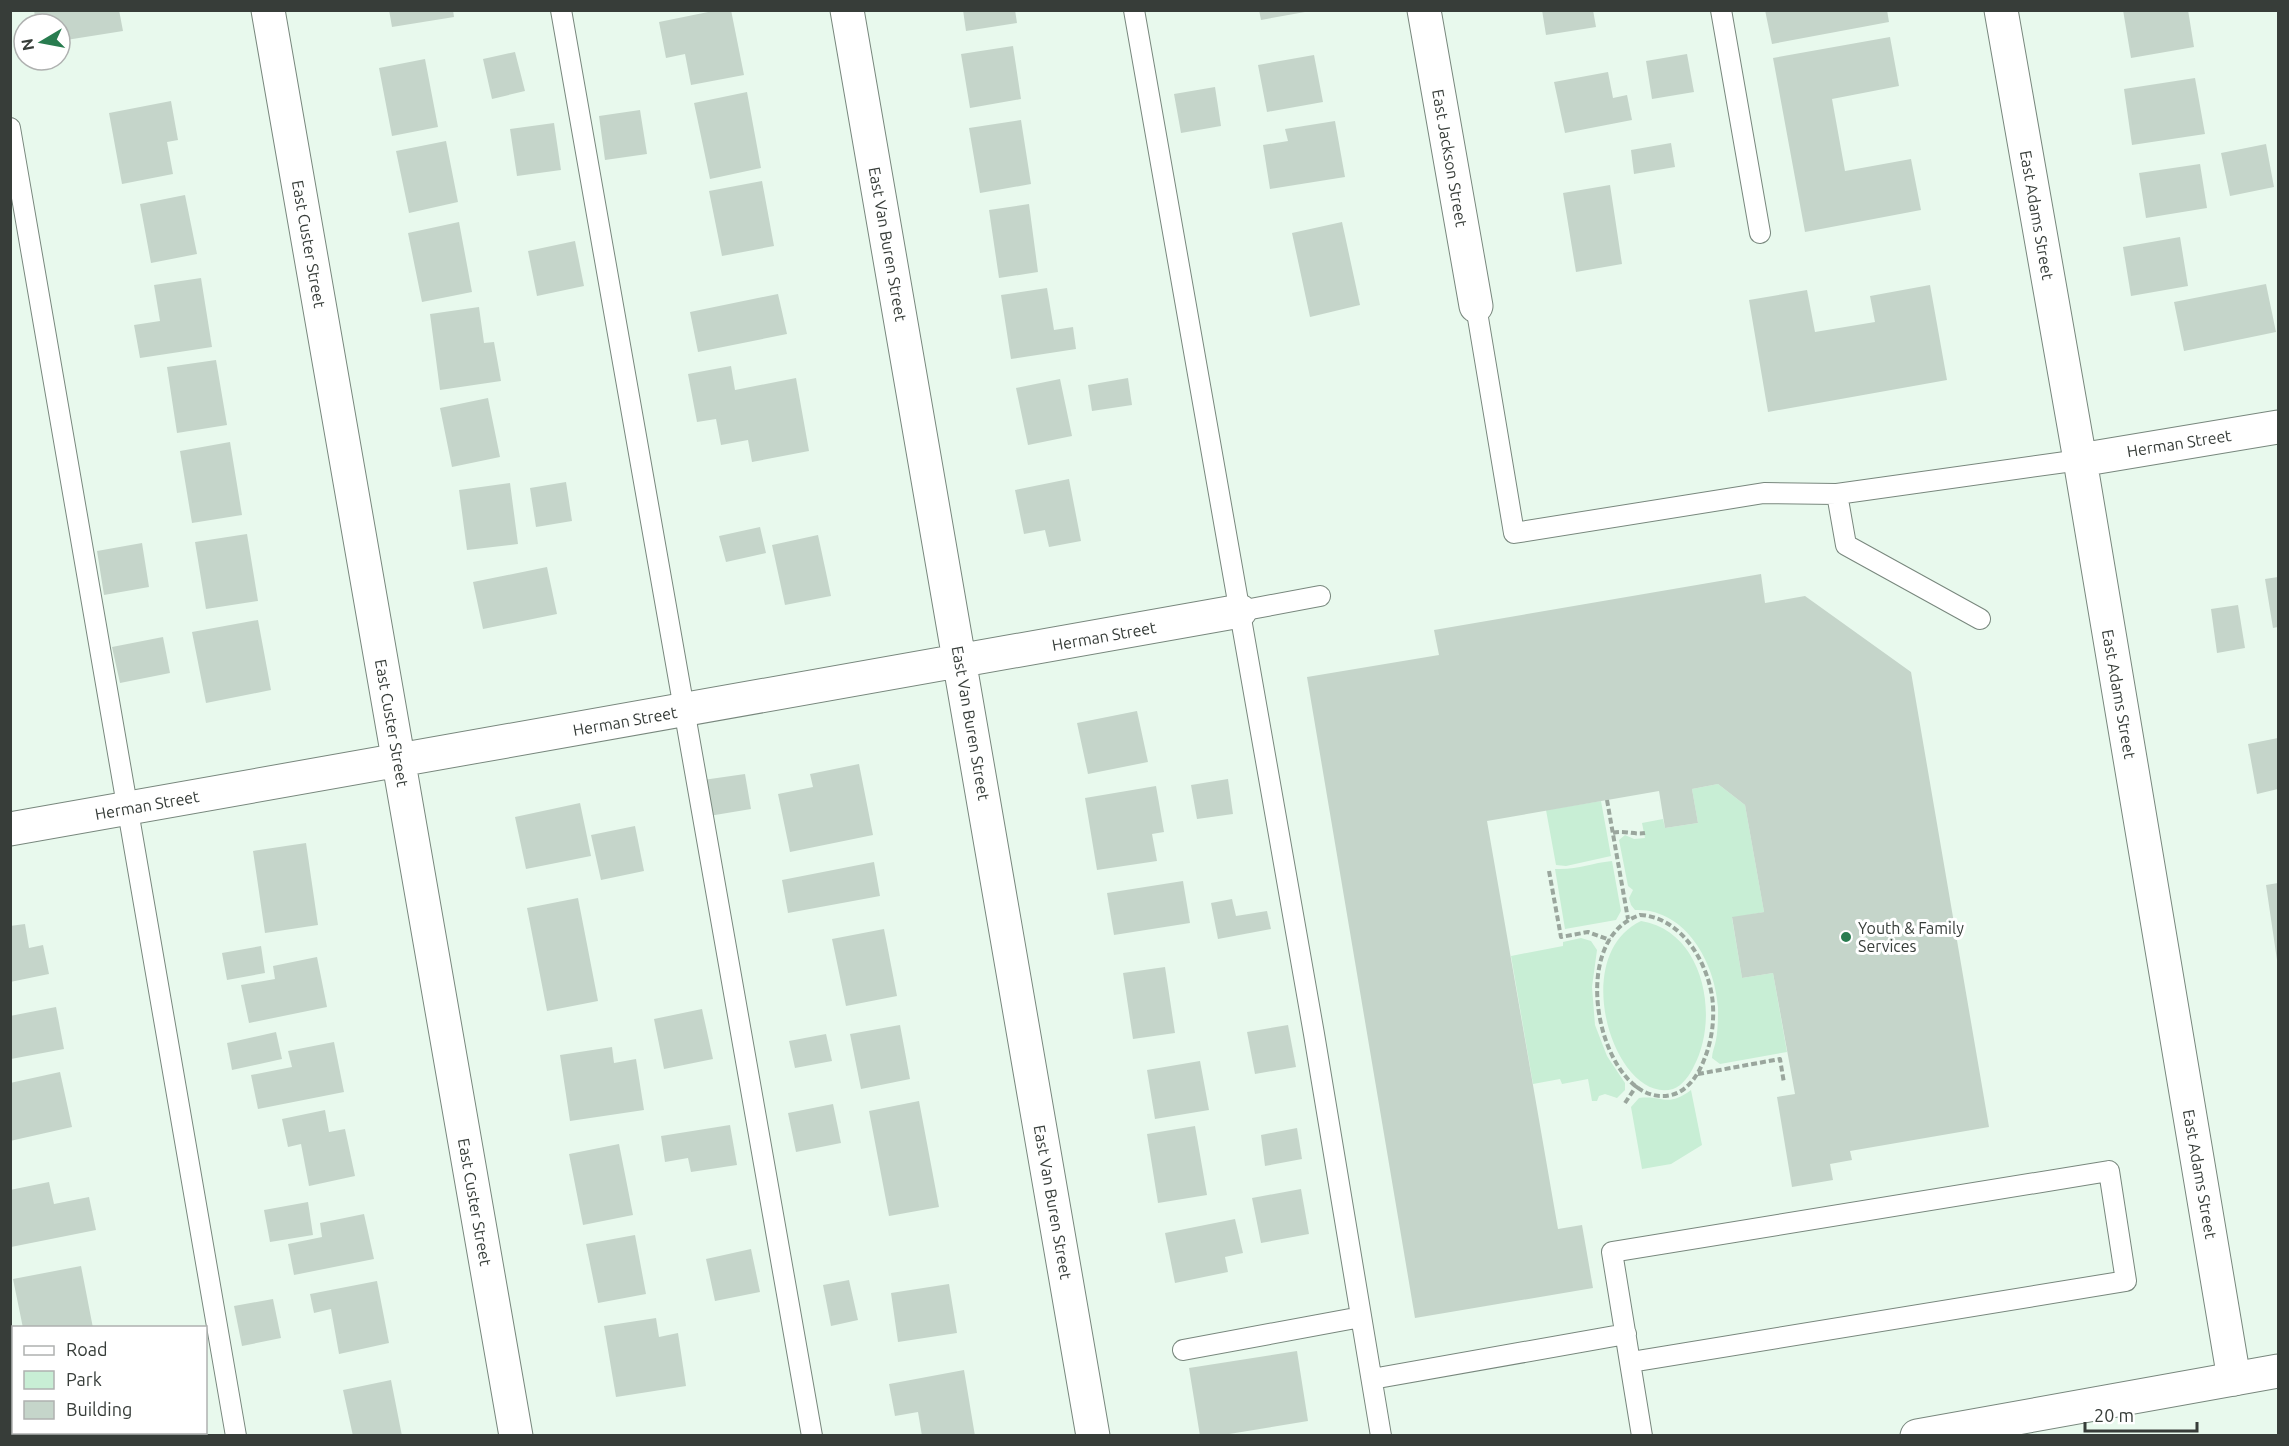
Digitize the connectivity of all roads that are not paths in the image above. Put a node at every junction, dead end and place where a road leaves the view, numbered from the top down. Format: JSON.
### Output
{"nodes":[{"id":1,"x":268,"y":10,"type":"edge"},
{"id":2,"x":561,"y":10,"type":"edge"},
{"id":3,"x":847,"y":10,"type":"edge"},
{"id":4,"x":1134,"y":10,"type":"edge"},
{"id":5,"x":1424,"y":10,"type":"edge"},
{"id":6,"x":1720,"y":10,"type":"edge"},
{"id":7,"x":2001,"y":10,"type":"edge"},
{"id":8,"x":10,"y":128,"type":"edge"},
{"id":9,"x":1760,"y":233,"type":"dead end"},
{"id":10,"x":1476,"y":306,"type":"joint"},
{"id":11,"x":2278,"y":427,"type":"edge"},
{"id":12,"x":2079,"y":460,"type":"junction"},
{"id":13,"x":1837,"y":494,"type":"junction"},
{"id":14,"x":1320,"y":596,"type":"dead end"},
{"id":15,"x":1240,"y":611,"type":"junction"},
{"id":16,"x":1980,"y":619,"type":"dead end"},
{"id":17,"x":960,"y":662,"type":"junction"},
{"id":18,"x":685,"y":710,"type":"junction"},
{"id":19,"x":399,"y":761,"type":"junction"},
{"id":20,"x":129,"y":809,"type":"junction"},
{"id":21,"x":10,"y":830,"type":"edge"},
{"id":22,"x":1361,"y":1317,"type":"junction"},
{"id":23,"x":1626,"y":1334,"type":"junction"},
{"id":24,"x":1183,"y":1350,"type":"dead end"},
{"id":25,"x":1631,"y":1362,"type":"junction"},
{"id":26,"x":2278,"y":1371,"type":"edge"},
{"id":27,"x":1372,"y":1379,"type":"junction"},
{"id":28,"x":2234,"y":1379,"type":"junction"},
{"id":29,"x":1928,"y":1435,"type":"edge"},
{"id":30,"x":236,"y":1436,"type":"edge"},
{"id":31,"x":516,"y":1436,"type":"edge"},
{"id":32,"x":812,"y":1436,"type":"edge"},
{"id":33,"x":1093,"y":1436,"type":"edge"},
{"id":34,"x":1381,"y":1436,"type":"edge"},
{"id":35,"x":1642,"y":1436,"type":"edge"}],
"edges":[{"from":1,"to":19,"type":"street","name":"East Custer Street"},
{"from":2,"to":18,"type":"lane"},
{"from":3,"to":17,"type":"street","name":"East Van Buren Street"},
{"from":4,"to":15,"type":"lane"},
{"from":5,"to":10,"type":"street","name":"East Jackson Street"},
{"from":6,"to":9,"type":"lane"},
{"from":7,"to":12,"type":"street","name":"East Adams Street"},
{"from":8,"to":20,"type":"lane"},
{"from":10,"to":13,"type":"lane"},
{"from":11,"to":12,"type":"street","name":"Herman Street"},
{"from":12,"to":13,"type":"lane"},
{"from":12,"to":28,"type":"street","name":"East Adams Street"},
{"from":13,"to":16,"type":"lane"},
{"from":14,"to":15,"type":"lane"},
{"from":15,"to":17,"type":"street","name":"Herman Street"},
{"from":15,"to":22,"type":"lane"},
{"from":17,"to":18,"type":"street","name":"Herman Street"},
{"from":17,"to":33,"type":"street","name":"East Van Buren Street"},
{"from":18,"to":19,"type":"street","name":"Herman Street"},
{"from":18,"to":32,"type":"lane"},
{"from":19,"to":20,"type":"street","name":"Herman Street"},
{"from":19,"to":31,"type":"street","name":"East Custer Street"},
{"from":20,"to":21,"type":"street","name":"Herman Street"},
{"from":20,"to":30,"type":"lane"},
{"from":22,"to":24,"type":"lane"},
{"from":22,"to":27,"type":"lane"},
{"from":23,"to":25,"type":"lane"},
{"from":23,"to":25,"type":"lane"},
{"from":23,"to":27,"type":"lane"},
{"from":25,"to":35,"type":"lane"},
{"from":26,"to":28,"type":"street"},
{"from":27,"to":34,"type":"lane"},
{"from":28,"to":29,"type":"street"}]}
